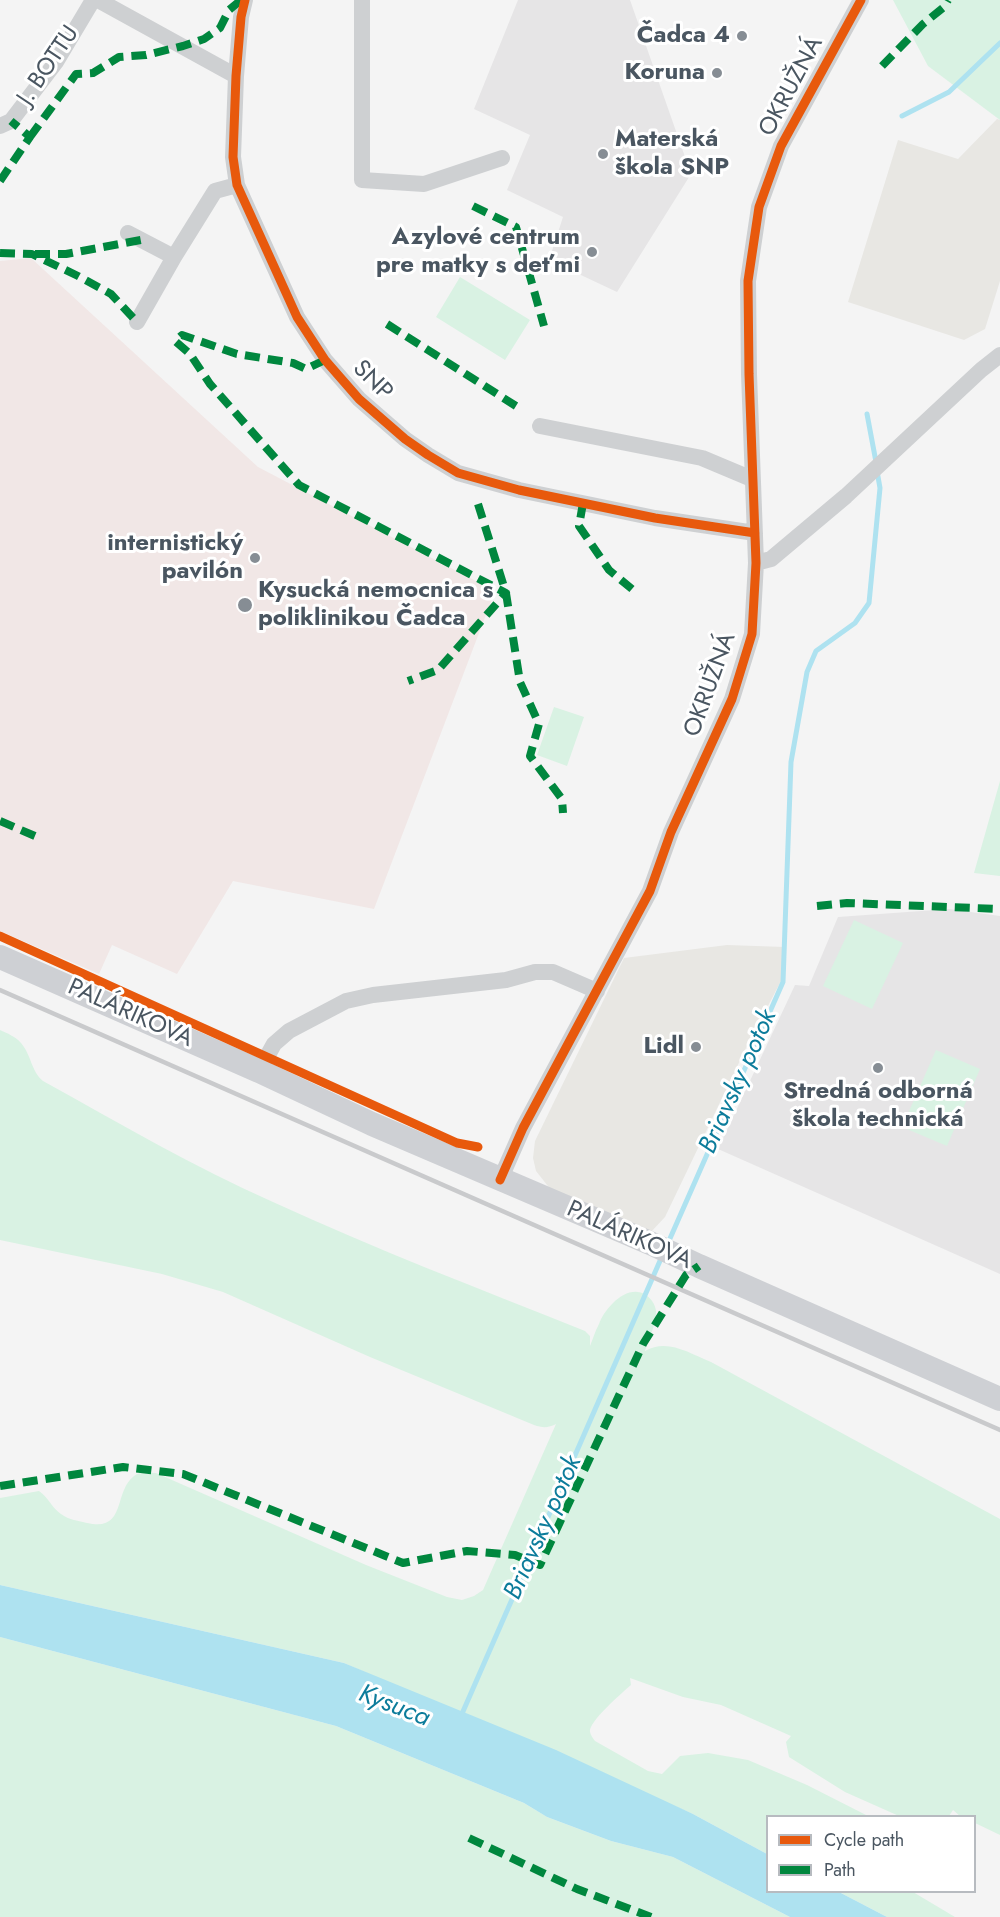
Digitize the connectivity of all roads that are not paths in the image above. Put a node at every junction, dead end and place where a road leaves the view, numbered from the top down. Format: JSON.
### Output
{"nodes":[{"id":1,"x":93,"y":0,"type":"edge"},
{"id":2,"x":98,"y":0,"type":"edge"},
{"id":3,"x":245,"y":0,"type":"edge"},
{"id":4,"x":362,"y":0,"type":"edge"},
{"id":5,"x":861,"y":0,"type":"edge"},
{"id":6,"x":236,"y":76,"type":"junction"},
{"id":7,"x":0,"y":126,"type":"edge"},
{"id":8,"x":502,"y":158,"type":"dead end"},
{"id":9,"x":237,"y":184,"type":"junction"},
{"id":10,"x":128,"y":233,"type":"dead end"},
{"id":11,"x":174,"y":257,"type":"junction"},
{"id":12,"x":137,"y":322,"type":"dead end"},
{"id":13,"x":1000,"y":355,"type":"edge"},
{"id":14,"x":540,"y":426,"type":"dead end"},
{"id":15,"x":752,"y":479,"type":"junction"},
{"id":16,"x":755,"y":533,"type":"junction"},
{"id":17,"x":756,"y":563,"type":"junction"},
{"id":18,"x":0,"y":957,"type":"edge"},
{"id":19,"x":597,"y":991,"type":"junction"},
{"id":20,"x":259,"y":1071,"type":"junction"},
{"id":21,"x":500,"y":1180,"type":"junction"},
{"id":22,"x":1000,"y":1399,"type":"edge"}],
"edges":[{"from":1,"to":7,"type":"street","name":"J. BOTTU"},
{"from":2,"to":6,"type":"street"},
{"from":3,"to":6,"type":"street","name":"SNP"},
{"from":4,"to":8,"type":"street"},
{"from":5,"to":15,"type":"street","name":"OKRUŽNÁ"},
{"from":6,"to":9,"type":"street","name":"SNP"},
{"from":9,"to":11,"type":"street"},
{"from":9,"to":16,"type":"street","name":"SNP"},
{"from":10,"to":11,"type":"street"},
{"from":11,"to":12,"type":"street"},
{"from":13,"to":17,"type":"street"},
{"from":14,"to":15,"type":"street"},
{"from":15,"to":16,"type":"street","name":"OKRUŽNÁ"},
{"from":16,"to":17,"type":"street","name":"OKRUŽNÁ"},
{"from":17,"to":19,"type":"street","name":"OKRUŽNÁ"},
{"from":18,"to":20,"type":"main road","name":"PALÁRIKOVA"},
{"from":19,"to":20,"type":"street"},
{"from":19,"to":21,"type":"street","name":"OKRUŽNÁ"},
{"from":20,"to":21,"type":"main road","name":"PALÁRIKOVA"},
{"from":21,"to":22,"type":"main road","name":"PALÁRIKOVA"}]}
